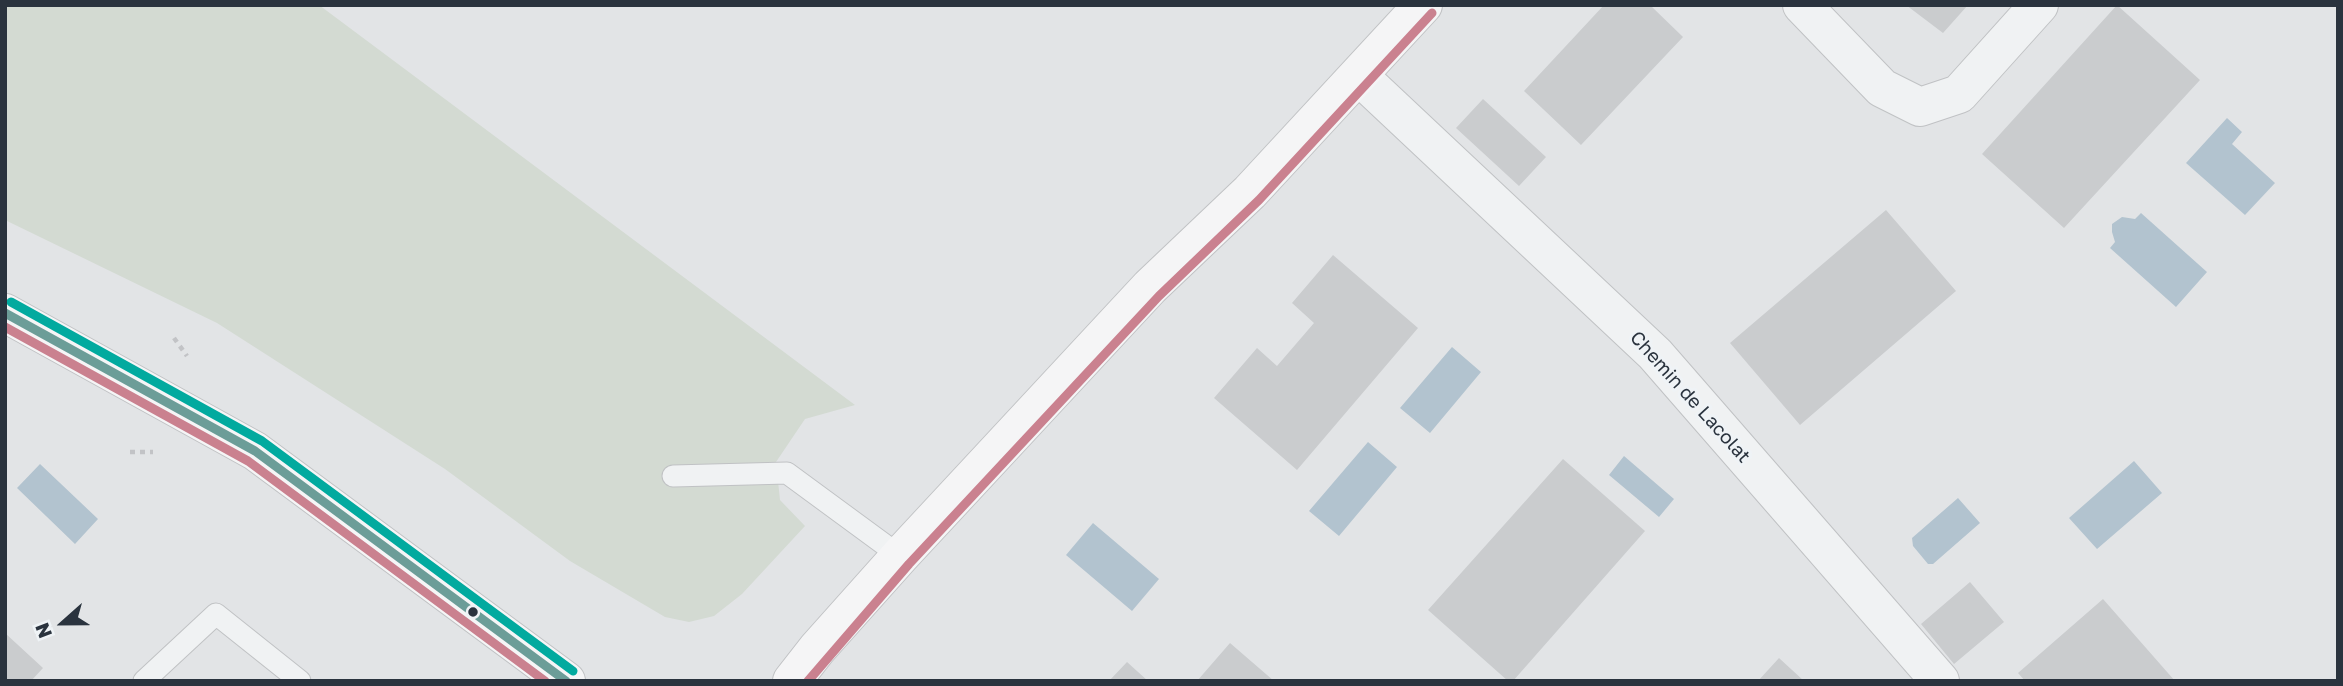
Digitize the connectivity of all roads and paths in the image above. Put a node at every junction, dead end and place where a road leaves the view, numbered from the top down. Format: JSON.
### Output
{"nodes":[{"id":1,"x":1423,"y":5,"type":"edge"},
{"id":2,"x":1802,"y":5,"type":"edge"},
{"id":3,"x":2039,"y":5,"type":"edge"},
{"id":4,"x":1359,"y":76,"type":"junction"},
{"id":5,"x":5,"y":313,"type":"edge"},
{"id":6,"x":673,"y":476,"type":"dead end"},
{"id":7,"x":900,"y":556,"type":"junction"},
{"id":8,"x":144,"y":681,"type":"edge"},
{"id":9,"x":300,"y":681,"type":"edge"},
{"id":10,"x":566,"y":681,"type":"edge"},
{"id":11,"x":792,"y":681,"type":"edge"},
{"id":12,"x":1940,"y":681,"type":"edge"}],
"edges":[{"from":1,"to":4,"type":"street"},
{"from":2,"to":3,"type":"street"},
{"from":4,"to":7,"type":"street"},
{"from":4,"to":12,"type":"street","name":"Chemin de Lacolat"},
{"from":5,"to":10,"type":"street"},
{"from":6,"to":7,"type":"lane"},
{"from":7,"to":11,"type":"street"},
{"from":8,"to":9,"type":"lane"}]}
